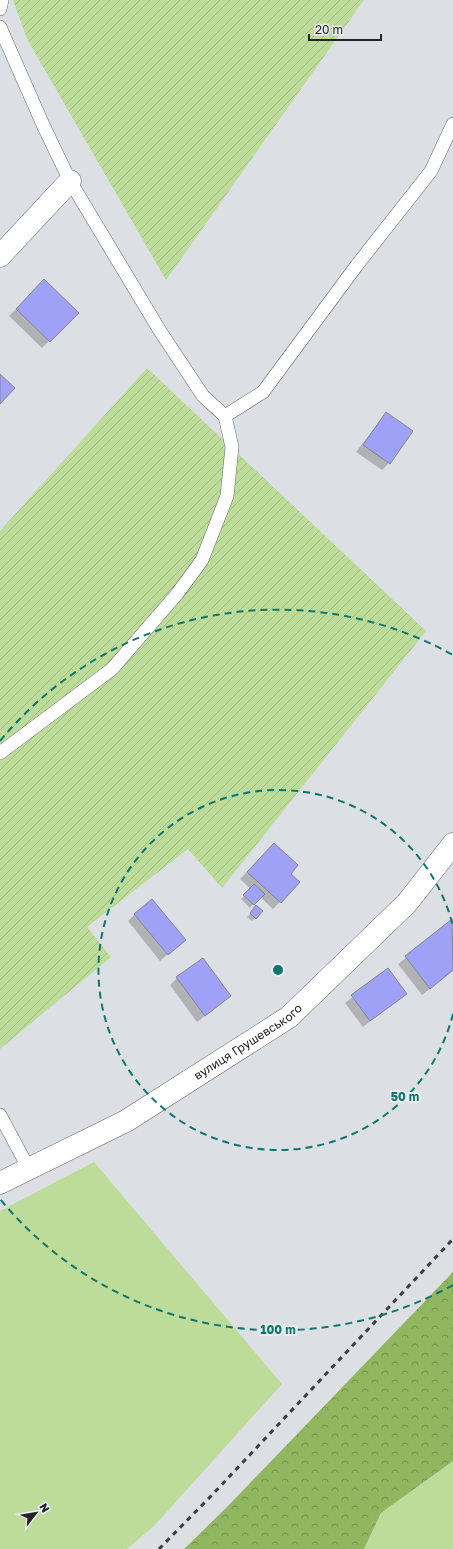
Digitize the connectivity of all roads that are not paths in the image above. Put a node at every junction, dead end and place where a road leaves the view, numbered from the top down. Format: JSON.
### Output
{"nodes":[{"id":1,"x":2,"y":0,"type":"edge"},
{"id":2,"x":0,"y":9,"type":"edge"},
{"id":3,"x":0,"y":27,"type":"edge"},
{"id":4,"x":453,"y":124,"type":"edge"},
{"id":5,"x":70,"y":181,"type":"junction"},
{"id":6,"x":0,"y":256,"type":"edge"},
{"id":7,"x":225,"y":416,"type":"junction"},
{"id":8,"x":0,"y":754,"type":"edge"},
{"id":9,"x":453,"y":844,"type":"edge"},
{"id":10,"x":0,"y":1115,"type":"edge"},
{"id":11,"x":30,"y":1169,"type":"junction"},
{"id":12,"x":0,"y":1183,"type":"edge"}],
"edges":[{"from":1,"to":2,"type":"lane"},
{"from":3,"to":5,"type":"lane"},
{"from":4,"to":7,"type":"lane"},
{"from":5,"to":6,"type":"street"},
{"from":5,"to":7,"type":"lane"},
{"from":7,"to":8,"type":"lane"},
{"from":9,"to":11,"type":"street","name":"вулиця Грушевського"},
{"from":10,"to":11,"type":"lane"},
{"from":11,"to":12,"type":"street","name":"вулиця Грушевського"}]}
